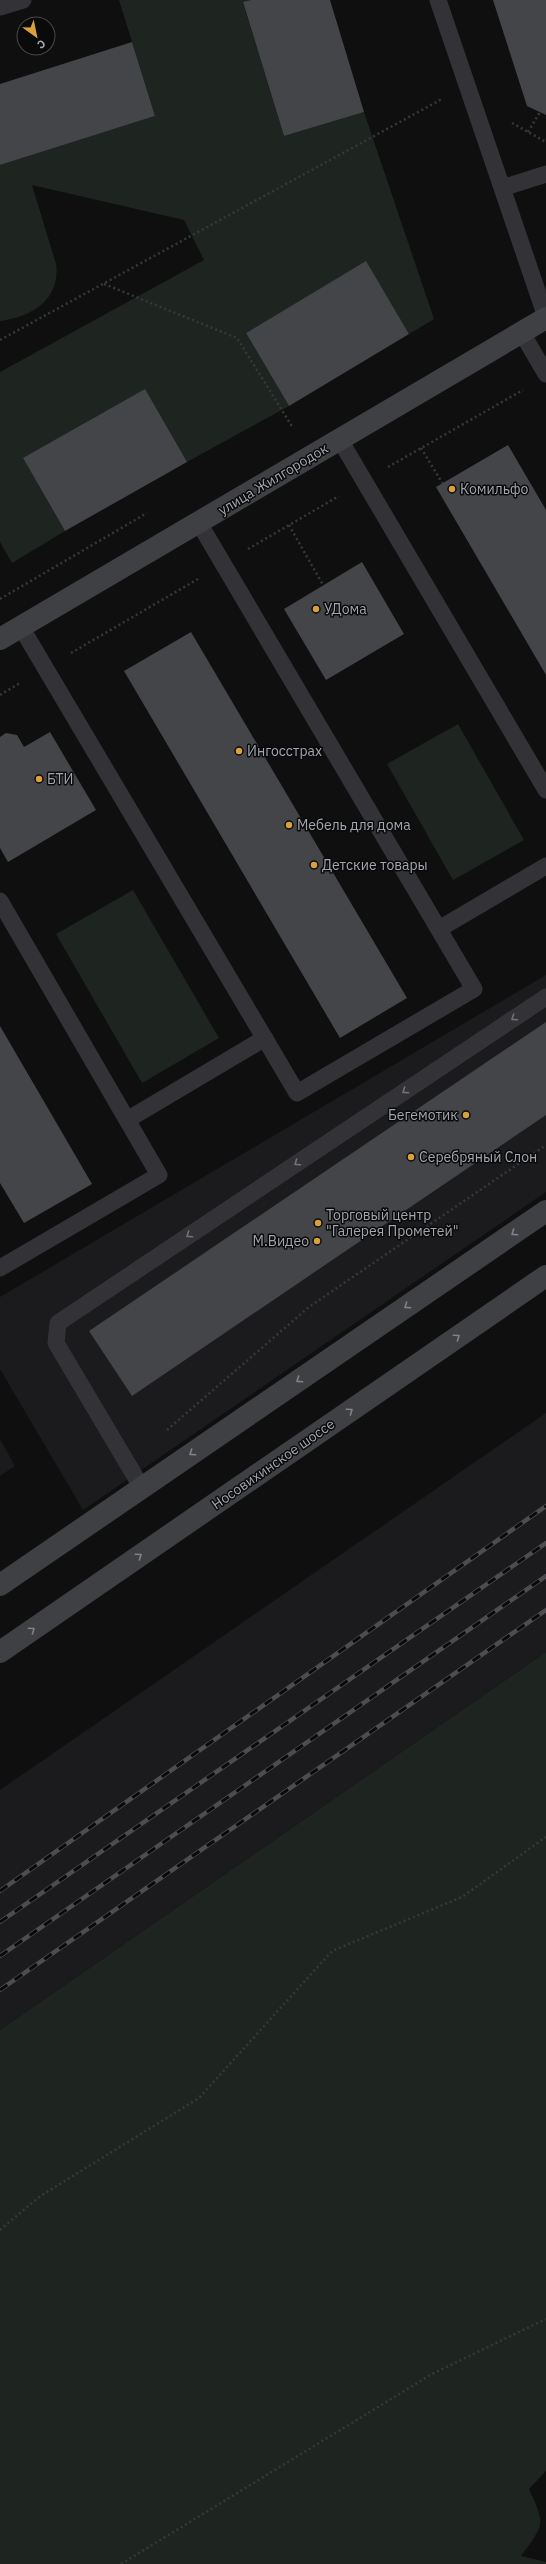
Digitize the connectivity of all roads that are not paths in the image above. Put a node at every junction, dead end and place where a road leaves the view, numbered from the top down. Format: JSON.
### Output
{"nodes":[{"id":1,"x":23,"y":0,"type":"edge"},
{"id":2,"x":438,"y":0,"type":"edge"},
{"id":3,"x":0,"y":7,"type":"edge"},
{"id":4,"x":546,"y":174,"type":"edge"},
{"id":5,"x":502,"y":188,"type":"junction"},
{"id":6,"x":546,"y":318,"type":"edge"},
{"id":7,"x":522,"y":333,"type":"junction"},
{"id":8,"x":546,"y":374,"type":"edge"},
{"id":9,"x":340,"y":440,"type":"junction"},
{"id":10,"x":199,"y":523,"type":"junction"},
{"id":11,"x":21,"y":627,"type":"junction"},
{"id":12,"x":0,"y":640,"type":"edge"},
{"id":13,"x":546,"y":790,"type":"edge"},
{"id":14,"x":546,"y":866,"type":"edge"},
{"id":15,"x":0,"y":901,"type":"edge"},
{"id":16,"x":439,"y":929,"type":"junction"},
{"id":17,"x":546,"y":997,"type":"edge"},
{"id":18,"x":265,"y":1038,"type":"junction"},
{"id":19,"x":127,"y":1120,"type":"junction"},
{"id":20,"x":546,"y":1211,"type":"edge"},
{"id":21,"x":0,"y":1268,"type":"edge"},
{"id":22,"x":546,"y":1276,"type":"edge"},
{"id":23,"x":142,"y":1488,"type":"junction"},
{"id":24,"x":0,"y":1585,"type":"edge"},
{"id":25,"x":0,"y":1652,"type":"edge"}],
"edges":[{"from":1,"to":3,"type":"lane"},
{"from":2,"to":5,"type":"lane"},
{"from":4,"to":5,"type":"lane"},
{"from":5,"to":6,"type":"lane"},
{"from":6,"to":7,"type":"main road","name":"улица Жилгородок"},
{"from":7,"to":8,"type":"lane"},
{"from":7,"to":9,"type":"main road","name":"улица Жилгородок"},
{"from":9,"to":10,"type":"main road","name":"улица Жилгородок"},
{"from":9,"to":13,"type":"lane"},
{"from":10,"to":11,"type":"main road","name":"улица Жилгородок"},
{"from":10,"to":16,"type":"lane"},
{"from":11,"to":12,"type":"main road","name":"улица Жилгородок"},
{"from":11,"to":18,"type":"lane"},
{"from":14,"to":16,"type":"lane"},
{"from":15,"to":19,"type":"lane"},
{"from":16,"to":18,"type":"lane"},
{"from":17,"to":23,"type":"lane","one_way":true},
{"from":18,"to":19,"type":"lane"},
{"from":19,"to":21,"type":"lane"},
{"from":20,"to":23,"type":"main road","one_way":true},
{"from":25,"to":22,"type":"main road","name":"Носовихинское шоссе","one_way":true},
{"from":23,"to":24,"type":"main road"}]}
